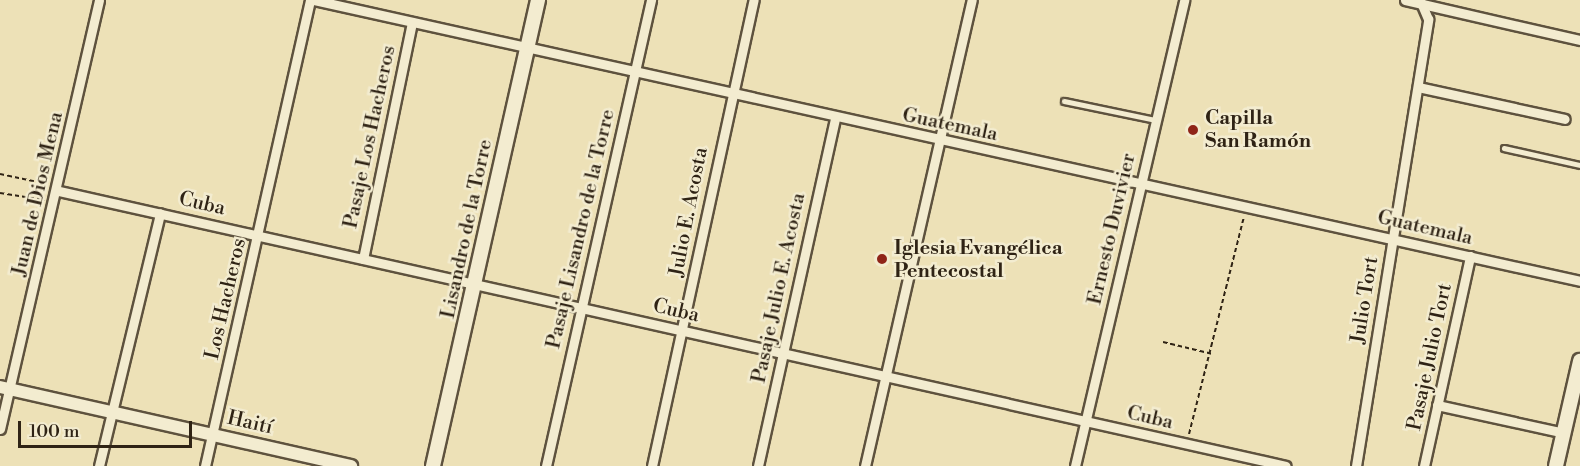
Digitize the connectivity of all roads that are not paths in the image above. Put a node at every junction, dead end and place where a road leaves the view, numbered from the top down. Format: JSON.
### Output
{"nodes":[{"id":1,"x":99,"y":0,"type":"edge"},
{"id":2,"x":312,"y":0,"type":"edge"},
{"id":3,"x":538,"y":0,"type":"edge"},
{"id":4,"x":651,"y":0,"type":"edge"},
{"id":5,"x":754,"y":0,"type":"edge"},
{"id":6,"x":972,"y":0,"type":"edge"},
{"id":7,"x":1184,"y":0,"type":"edge"},
{"id":8,"x":1405,"y":0,"type":"edge"},
{"id":9,"x":1420,"y":2,"type":"edge"},
{"id":10,"x":412,"y":22,"type":"junction"},
{"id":11,"x":1580,"y":40,"type":"edge"},
{"id":12,"x":527,"y":48,"type":"junction"},
{"id":13,"x":635,"y":73,"type":"junction"},
{"id":14,"x":1419,"y":87,"type":"junction"},
{"id":15,"x":731,"y":94,"type":"junction"},
{"id":16,"x":1064,"y":101,"type":"dead end"},
{"id":17,"x":835,"y":118,"type":"junction"},
{"id":18,"x":1565,"y":119,"type":"dead end"},
{"id":19,"x":1156,"y":120,"type":"junction"},
{"id":20,"x":940,"y":142,"type":"junction"},
{"id":21,"x":1504,"y":148,"type":"dead end"},
{"id":22,"x":1580,"y":165,"type":"edge"},
{"id":23,"x":1141,"y":183,"type":"junction"},
{"id":24,"x":58,"y":191,"type":"junction"},
{"id":25,"x":160,"y":213,"type":"junction"},
{"id":26,"x":260,"y":235,"type":"junction"},
{"id":27,"x":1393,"y":239,"type":"junction"},
{"id":28,"x":1470,"y":256,"type":"junction"},
{"id":29,"x":363,"y":259,"type":"junction"},
{"id":30,"x":1580,"y":281,"type":"edge"},
{"id":31,"x":476,"y":286,"type":"junction"},
{"id":32,"x":581,"y":309,"type":"junction"},
{"id":33,"x":683,"y":331,"type":"junction"},
{"id":34,"x":783,"y":354,"type":"junction"},
{"id":35,"x":1580,"y":361,"type":"edge"},
{"id":36,"x":884,"y":376,"type":"junction"},
{"id":37,"x":5,"y":388,"type":"edge"},
{"id":38,"x":1437,"y":405,"type":"junction"},
{"id":39,"x":112,"y":412,"type":"junction"},
{"id":40,"x":1085,"y":422,"type":"junction"},
{"id":41,"x":0,"y":429,"type":"edge"},
{"id":42,"x":1564,"y":433,"type":"junction"},
{"id":43,"x":212,"y":435,"type":"junction"},
{"id":44,"x":99,"y":466,"type":"edge"},
{"id":45,"x":206,"y":466,"type":"edge"},
{"id":46,"x":351,"y":466,"type":"edge"},
{"id":47,"x":433,"y":466,"type":"edge"},
{"id":48,"x":546,"y":466,"type":"edge"},
{"id":49,"x":652,"y":466,"type":"edge"},
{"id":50,"x":758,"y":466,"type":"edge"},
{"id":51,"x":865,"y":466,"type":"edge"},
{"id":52,"x":1076,"y":466,"type":"edge"},
{"id":53,"x":1286,"y":466,"type":"edge"},
{"id":54,"x":1356,"y":466,"type":"edge"},
{"id":55,"x":1424,"y":466,"type":"edge"},
{"id":56,"x":1556,"y":466,"type":"edge"}],
"edges":[{"from":1,"to":24,"type":"street","name":"Juan de Dios Mena"},
{"from":2,"to":10,"type":"street","name":"Guatemala"},
{"from":2,"to":26,"type":"street","name":"Los Hacheros"},
{"from":3,"to":12,"type":"main road","name":"Lisandro de la Torre"},
{"from":4,"to":13,"type":"street","name":"Pasaje Lisandro de la Torre"},
{"from":5,"to":15,"type":"street","name":"Julio E. Acosta"},
{"from":6,"to":20,"type":"street"},
{"from":7,"to":19,"type":"street","name":"Ernesto Duvivier"},
{"from":8,"to":9,"type":"street"},
{"from":9,"to":11,"type":"street"},
{"from":9,"to":14,"type":"street","name":"Julio Tort"},
{"from":10,"to":12,"type":"street","name":"Guatemala"},
{"from":10,"to":29,"type":"street","name":"Pasaje Los Hacheros"},
{"from":12,"to":13,"type":"street","name":"Guatemala"},
{"from":12,"to":31,"type":"main road","name":"Lisandro de la Torre"},
{"from":13,"to":15,"type":"street","name":"Guatemala"},
{"from":13,"to":32,"type":"street","name":"Pasaje Lisandro de la Torre"},
{"from":14,"to":18,"type":"street"},
{"from":14,"to":27,"type":"street","name":"Julio Tort"},
{"from":15,"to":17,"type":"street","name":"Guatemala"},
{"from":15,"to":33,"type":"street","name":"Julio E. Acosta"},
{"from":16,"to":19,"type":"lane"},
{"from":17,"to":20,"type":"street","name":"Guatemala"},
{"from":17,"to":34,"type":"street","name":"Pasaje Julio E. Acosta"},
{"from":19,"to":23,"type":"street","name":"Ernesto Duvivier"},
{"from":20,"to":23,"type":"street","name":"Guatemala"},
{"from":20,"to":36,"type":"street"},
{"from":21,"to":22,"type":"lane"},
{"from":23,"to":27,"type":"street","name":"Guatemala"},
{"from":23,"to":40,"type":"street","name":"Ernesto Duvivier"},
{"from":24,"to":25,"type":"street","name":"Cuba"},
{"from":24,"to":37,"type":"street","name":"Juan de Dios Mena"},
{"from":25,"to":26,"type":"street","name":"Cuba"},
{"from":25,"to":39,"type":"street"},
{"from":26,"to":29,"type":"street","name":"Cuba"},
{"from":26,"to":43,"type":"street","name":"Los Hacheros"},
{"from":27,"to":28,"type":"street","name":"Guatemala"},
{"from":27,"to":54,"type":"street","name":"Julio Tort"},
{"from":28,"to":30,"type":"street","name":"Guatemala"},
{"from":28,"to":38,"type":"street","name":"Pasaje Julio Tort"},
{"from":29,"to":31,"type":"street","name":"Cuba"},
{"from":31,"to":32,"type":"street","name":"Cuba"},
{"from":31,"to":47,"type":"main road","name":"Lisandro de la Torre"},
{"from":32,"to":33,"type":"street","name":"Cuba"},
{"from":32,"to":48,"type":"street","name":"Pasaje Lisandro de la Torre"},
{"from":33,"to":34,"type":"street","name":"Cuba"},
{"from":33,"to":49,"type":"street","name":"Julio E. Acosta"},
{"from":34,"to":36,"type":"street","name":"Cuba"},
{"from":34,"to":50,"type":"street","name":"Pasaje Julio E. Acosta"},
{"from":35,"to":42,"type":"main road"},
{"from":36,"to":40,"type":"street","name":"Cuba"},
{"from":36,"to":51,"type":"street"},
{"from":37,"to":39,"type":"street","name":"Haití"},
{"from":37,"to":41,"type":"street","name":"Juan de Dios Mena"},
{"from":38,"to":42,"type":"street"},
{"from":38,"to":55,"type":"street","name":"Pasaje Julio Tort"},
{"from":39,"to":43,"type":"street","name":"Haití"},
{"from":39,"to":44,"type":"street"},
{"from":40,"to":52,"type":"street","name":"Ernesto Duvivier"},
{"from":40,"to":53,"type":"street","name":"Cuba"},
{"from":42,"to":56,"type":"main road"},
{"from":43,"to":45,"type":"street","name":"Los Hacheros"},
{"from":43,"to":46,"type":"street","name":"Haití"}]}
